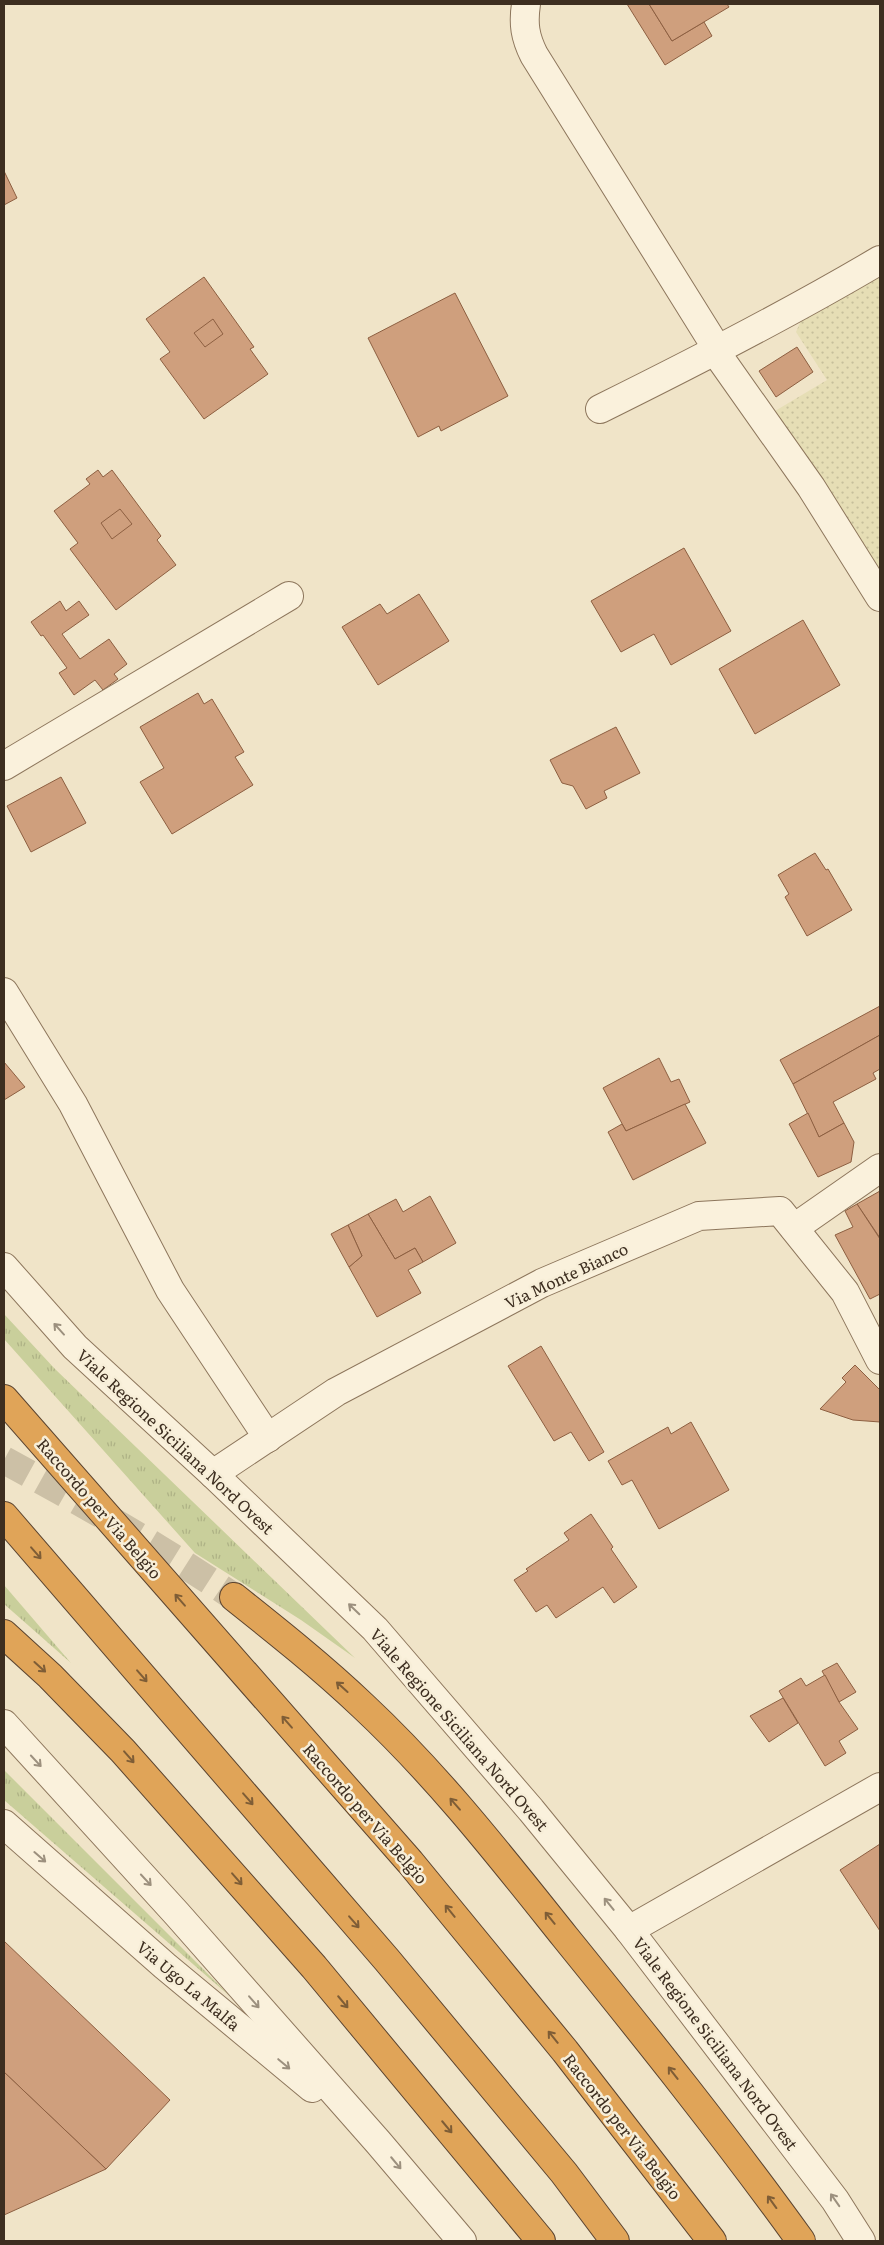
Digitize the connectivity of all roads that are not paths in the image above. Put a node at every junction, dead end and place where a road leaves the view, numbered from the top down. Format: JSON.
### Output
{"nodes":[{"id":1,"x":526,"y":4,"type":"edge"},
{"id":2,"x":880,"y":260,"type":"edge"},
{"id":3,"x":715,"y":351,"type":"junction"},
{"id":4,"x":600,"y":409,"type":"dead end"},
{"id":5,"x":289,"y":596,"type":"dead end"},
{"id":6,"x":880,"y":597,"type":"edge"},
{"id":7,"x":4,"y":766,"type":"edge"},
{"id":8,"x":4,"y":992,"type":"edge"},
{"id":9,"x":880,"y":1168,"type":"edge"},
{"id":10,"x":794,"y":1228,"type":"junction"},
{"id":11,"x":4,"y":1267,"type":"edge"},
{"id":12,"x":880,"y":1360,"type":"edge"},
{"id":13,"x":4,"y":1399,"type":"edge"},
{"id":14,"x":268,"y":1438,"type":"junction"},
{"id":15,"x":213,"y":1474,"type":"junction"},
{"id":16,"x":4,"y":1516,"type":"edge"},
{"id":17,"x":234,"y":1597,"type":"tunnel mouth"},
{"id":18,"x":4,"y":1634,"type":"edge"},
{"id":19,"x":4,"y":1724,"type":"edge"},
{"id":20,"x":880,"y":1787,"type":"edge"},
{"id":21,"x":4,"y":1824,"type":"edge"},
{"id":22,"x":629,"y":1930,"type":"junction"},
{"id":23,"x":378,"y":2142,"type":"junction"},
{"id":24,"x":462,"y":2241,"type":"edge"},
{"id":25,"x":542,"y":2241,"type":"edge"},
{"id":26,"x":615,"y":2241,"type":"edge"},
{"id":27,"x":712,"y":2241,"type":"edge"},
{"id":28,"x":801,"y":2241,"type":"edge"},
{"id":29,"x":861,"y":2241,"type":"edge"}],
"edges":[{"from":1,"to":3,"type":"street"},
{"from":2,"to":3,"type":"street"},
{"from":3,"to":4,"type":"street"},
{"from":3,"to":6,"type":"street"},
{"from":5,"to":7,"type":"street"},
{"from":8,"to":14,"type":"street"},
{"from":9,"to":10,"type":"street"},
{"from":10,"to":12,"type":"street","name":"Via Monte Bianco"},
{"from":10,"to":14,"type":"street","name":"Via Monte Bianco"},
{"from":15,"to":11,"type":"street","name":"Viale Regione Siciliana Nord Ovest","one_way":true},
{"from":27,"to":13,"type":"highway","name":"Raccordo per Via Belgio","one_way":true},
{"from":14,"to":15,"type":"street","name":"Via Monte Bianco"},
{"from":22,"to":15,"type":"street","name":"Viale Regione Siciliana Nord Ovest","one_way":true},
{"from":16,"to":26,"type":"highway","one_way":true},
{"from":28,"to":17,"type":"highway","one_way":true},
{"from":18,"to":25,"type":"highway","one_way":true},
{"from":19,"to":23,"type":"street","one_way":true},
{"from":20,"to":22,"type":"street"},
{"from":21,"to":23,"type":"street","name":"Via Ugo La Malfa","one_way":true},
{"from":29,"to":22,"type":"street","name":"Viale Regione Siciliana Nord Ovest","one_way":true},
{"from":23,"to":24,"type":"street","one_way":true}]}
